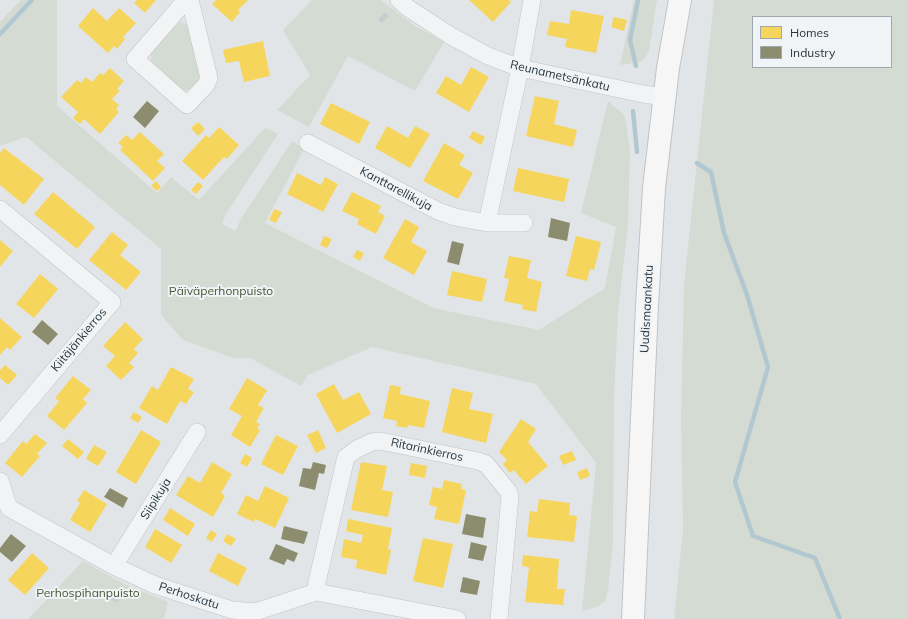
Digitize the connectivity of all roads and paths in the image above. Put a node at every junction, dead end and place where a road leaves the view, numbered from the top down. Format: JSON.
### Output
{"nodes":[{"id":1,"x":186,"y":0,"type":"edge"},
{"id":2,"x":190,"y":0,"type":"edge"},
{"id":3,"x":399,"y":0,"type":"edge"},
{"id":4,"x":532,"y":0,"type":"edge"},
{"id":5,"x":680,"y":0,"type":"edge"},
{"id":6,"x":520,"y":68,"type":"junction"},
{"id":7,"x":665,"y":97,"type":"junction"},
{"id":8,"x":308,"y":143,"type":"dead end"},
{"id":9,"x":0,"y":209,"type":"edge"},
{"id":10,"x":524,"y":222,"type":"dead end"},
{"id":11,"x":487,"y":223,"type":"junction"},
{"id":12,"x":197,"y":432,"type":"dead end"},
{"id":13,"x":0,"y":435,"type":"edge"},
{"id":14,"x":0,"y":482,"type":"edge"},
{"id":15,"x":4,"y":513,"type":"edge"},
{"id":16,"x":114,"y":566,"type":"junction"},
{"id":17,"x":316,"y":592,"type":"junction"},
{"id":18,"x":255,"y":615,"type":"edge"},
{"id":19,"x":452,"y":619,"type":"edge"},
{"id":20,"x":499,"y":619,"type":"edge"},
{"id":21,"x":633,"y":619,"type":"edge"}],
"edges":[{"from":1,"to":2,"type":"street"},
{"from":3,"to":6,"type":"street","name":"Reunametsänkatu"},
{"from":4,"to":6,"type":"street"},
{"from":5,"to":7,"type":"street","name":"Uudismaankatu"},
{"from":6,"to":7,"type":"street","name":"Reunametsänkatu"},
{"from":6,"to":11,"type":"street"},
{"from":7,"to":21,"type":"street","name":"Uudismaankatu"},
{"from":8,"to":11,"type":"street","name":"Kanttarellikuja"},
{"from":9,"to":13,"type":"street","name":"Kiitäjänkierros"},
{"from":10,"to":11,"type":"street","name":"Kanttarellikuja"},
{"from":12,"to":16,"type":"street","name":"Siipikuja"},
{"from":14,"to":15,"type":"street","name":"Perhoskatu"},
{"from":15,"to":16,"type":"street","name":"Perhoskatu"},
{"from":16,"to":18,"type":"street","name":"Perhoskatu"},
{"from":17,"to":18,"type":"street","name":"Perhoskatu"},
{"from":17,"to":19,"type":"street","name":"Perhoskatu"},
{"from":17,"to":20,"type":"street","name":"Ritarinkierros"}]}
